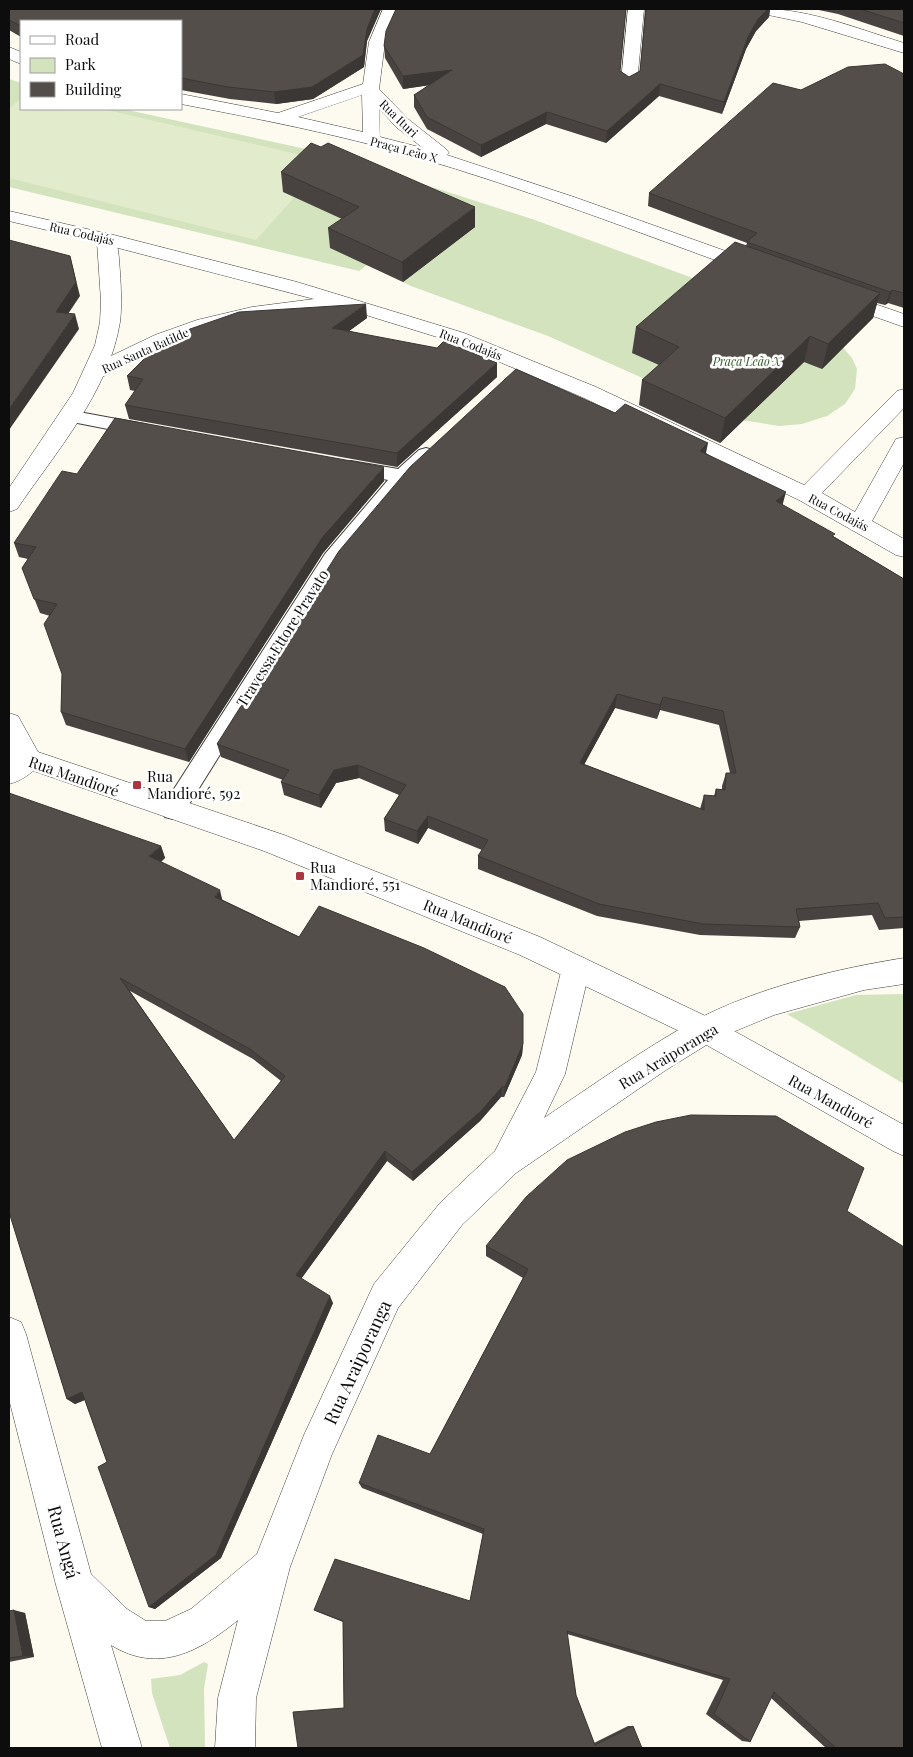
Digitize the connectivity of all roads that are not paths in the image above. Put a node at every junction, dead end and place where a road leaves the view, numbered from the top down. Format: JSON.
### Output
{"nodes":[{"id":1,"x":391,"y":9,"type":"edge"},
{"id":2,"x":636,"y":9,"type":"edge"},
{"id":3,"x":759,"y":9,"type":"edge"},
{"id":4,"x":904,"y":48,"type":"edge"},
{"id":5,"x":9,"y":52,"type":"edge"},
{"id":6,"x":20,"y":58,"type":"edge"},
{"id":7,"x":629,"y":83,"type":"edge"},
{"id":8,"x":368,"y":85,"type":"junction"},
{"id":9,"x":182,"y":99,"type":"edge"},
{"id":10,"x":281,"y":118,"type":"junction"},
{"id":11,"x":343,"y":119,"type":"junction"},
{"id":12,"x":372,"y":140,"type":"junction"},
{"id":13,"x":453,"y":162,"type":"junction"},
{"id":14,"x":9,"y":216,"type":"edge"},
{"id":15,"x":106,"y":239,"type":"junction"},
{"id":16,"x":774,"y":274,"type":"edge"},
{"id":17,"x":820,"y":291,"type":"edge"},
{"id":18,"x":342,"y":302,"type":"junction"},
{"id":19,"x":904,"y":321,"type":"edge"},
{"id":20,"x":95,"y":372,"type":"junction"},
{"id":21,"x":904,"y":396,"type":"edge"},
{"id":22,"x":68,"y":416,"type":"junction"},
{"id":23,"x":166,"y":434,"type":"edge"},
{"id":24,"x":438,"y":443,"type":"edge"},
{"id":25,"x":904,"y":444,"type":"edge"},
{"id":26,"x":333,"y":464,"type":"edge"},
{"id":27,"x":402,"y":476,"type":"junction"},
{"id":28,"x":807,"y":495,"type":"junction"},
{"id":29,"x":9,"y":504,"type":"edge"},
{"id":30,"x":860,"y":523,"type":"junction"},
{"id":31,"x":904,"y":549,"type":"edge"},
{"id":32,"x":9,"y":723,"type":"edge"},
{"id":33,"x":15,"y":763,"type":"edge"},
{"id":34,"x":173,"y":810,"type":"junction"},
{"id":35,"x":576,"y":968,"type":"junction"},
{"id":36,"x":904,"y":972,"type":"edge"},
{"id":37,"x":706,"y":1030,"type":"junction"},
{"id":38,"x":904,"y":1141,"type":"edge"},
{"id":39,"x":506,"y":1162,"type":"junction"},
{"id":40,"x":9,"y":1334,"type":"edge"},
{"id":41,"x":271,"y":1567,"type":"junction"},
{"id":42,"x":75,"y":1585,"type":"junction"},
{"id":43,"x":122,"y":1748,"type":"edge"},
{"id":44,"x":235,"y":1748,"type":"edge"}],
"edges":[{"from":1,"to":8,"type":"street","name":"Rua Ituri"},
{"from":2,"to":7,"type":"street"},
{"from":3,"to":4,"type":"street"},
{"from":5,"to":6,"type":"street"},
{"from":8,"to":10,"type":"street","name":"Rua Ituri"},
{"from":8,"to":11,"type":"street","name":"Rua Ituri"},
{"from":8,"to":12,"type":"street","name":"Rua Ituri"},
{"from":8,"to":13,"type":"street","name":"Rua Ituri"},
{"from":9,"to":10,"type":"street","name":"Praça Leão X"},
{"from":10,"to":11,"type":"street","name":"Praça Leão X"},
{"from":11,"to":12,"type":"street","name":"Praça Leão X"},
{"from":12,"to":13,"type":"street","name":"Praça Leão X"},
{"from":13,"to":16,"type":"street","name":"Praça Leão X"},
{"from":14,"to":15,"type":"street","name":"Rua Codajás"},
{"from":15,"to":18,"type":"street","name":"Rua Codajás"},
{"from":15,"to":20,"type":"street","name":"Rua Santa Batilde"},
{"from":17,"to":19,"type":"street"},
{"from":18,"to":20,"type":"street","name":"Rua Santa Batilde"},
{"from":18,"to":28,"type":"street","name":"Rua Codajás"},
{"from":20,"to":22,"type":"street","name":"Rua Santa Batilde"},
{"from":21,"to":28,"type":"street"},
{"from":22,"to":23,"type":"lane"},
{"from":22,"to":29,"type":"street","name":"Rua Santa Batilde"},
{"from":24,"to":27,"type":"lane","name":"Travessa Ettore Pravato"},
{"from":25,"to":30,"type":"street"},
{"from":26,"to":27,"type":"lane"},
{"from":27,"to":34,"type":"lane","name":"Travessa Ettore Pravato"},
{"from":28,"to":30,"type":"street","name":"Rua Codajás"},
{"from":30,"to":31,"type":"street","name":"Rua Codajás"},
{"from":32,"to":33,"type":"street"},
{"from":33,"to":34,"type":"street","name":"Rua Mandioré"},
{"from":34,"to":35,"type":"street","name":"Rua Mandioré"},
{"from":35,"to":37,"type":"street","name":"Rua Mandioré"},
{"from":35,"to":39,"type":"street","name":"Rua Araiporanga"},
{"from":36,"to":37,"type":"street","name":"Rua Araiporanga"},
{"from":37,"to":38,"type":"street","name":"Rua Mandioré"},
{"from":37,"to":39,"type":"street","name":"Rua Araiporanga"},
{"from":39,"to":41,"type":"street","name":"Rua Araiporanga"},
{"from":40,"to":42,"type":"street","name":"Rua Angá"},
{"from":41,"to":42,"type":"street","name":"Rua Araiporanga"},
{"from":41,"to":44,"type":"street","name":"Rua Araiporanga"},
{"from":42,"to":43,"type":"street","name":"Rua Angá"}]}
